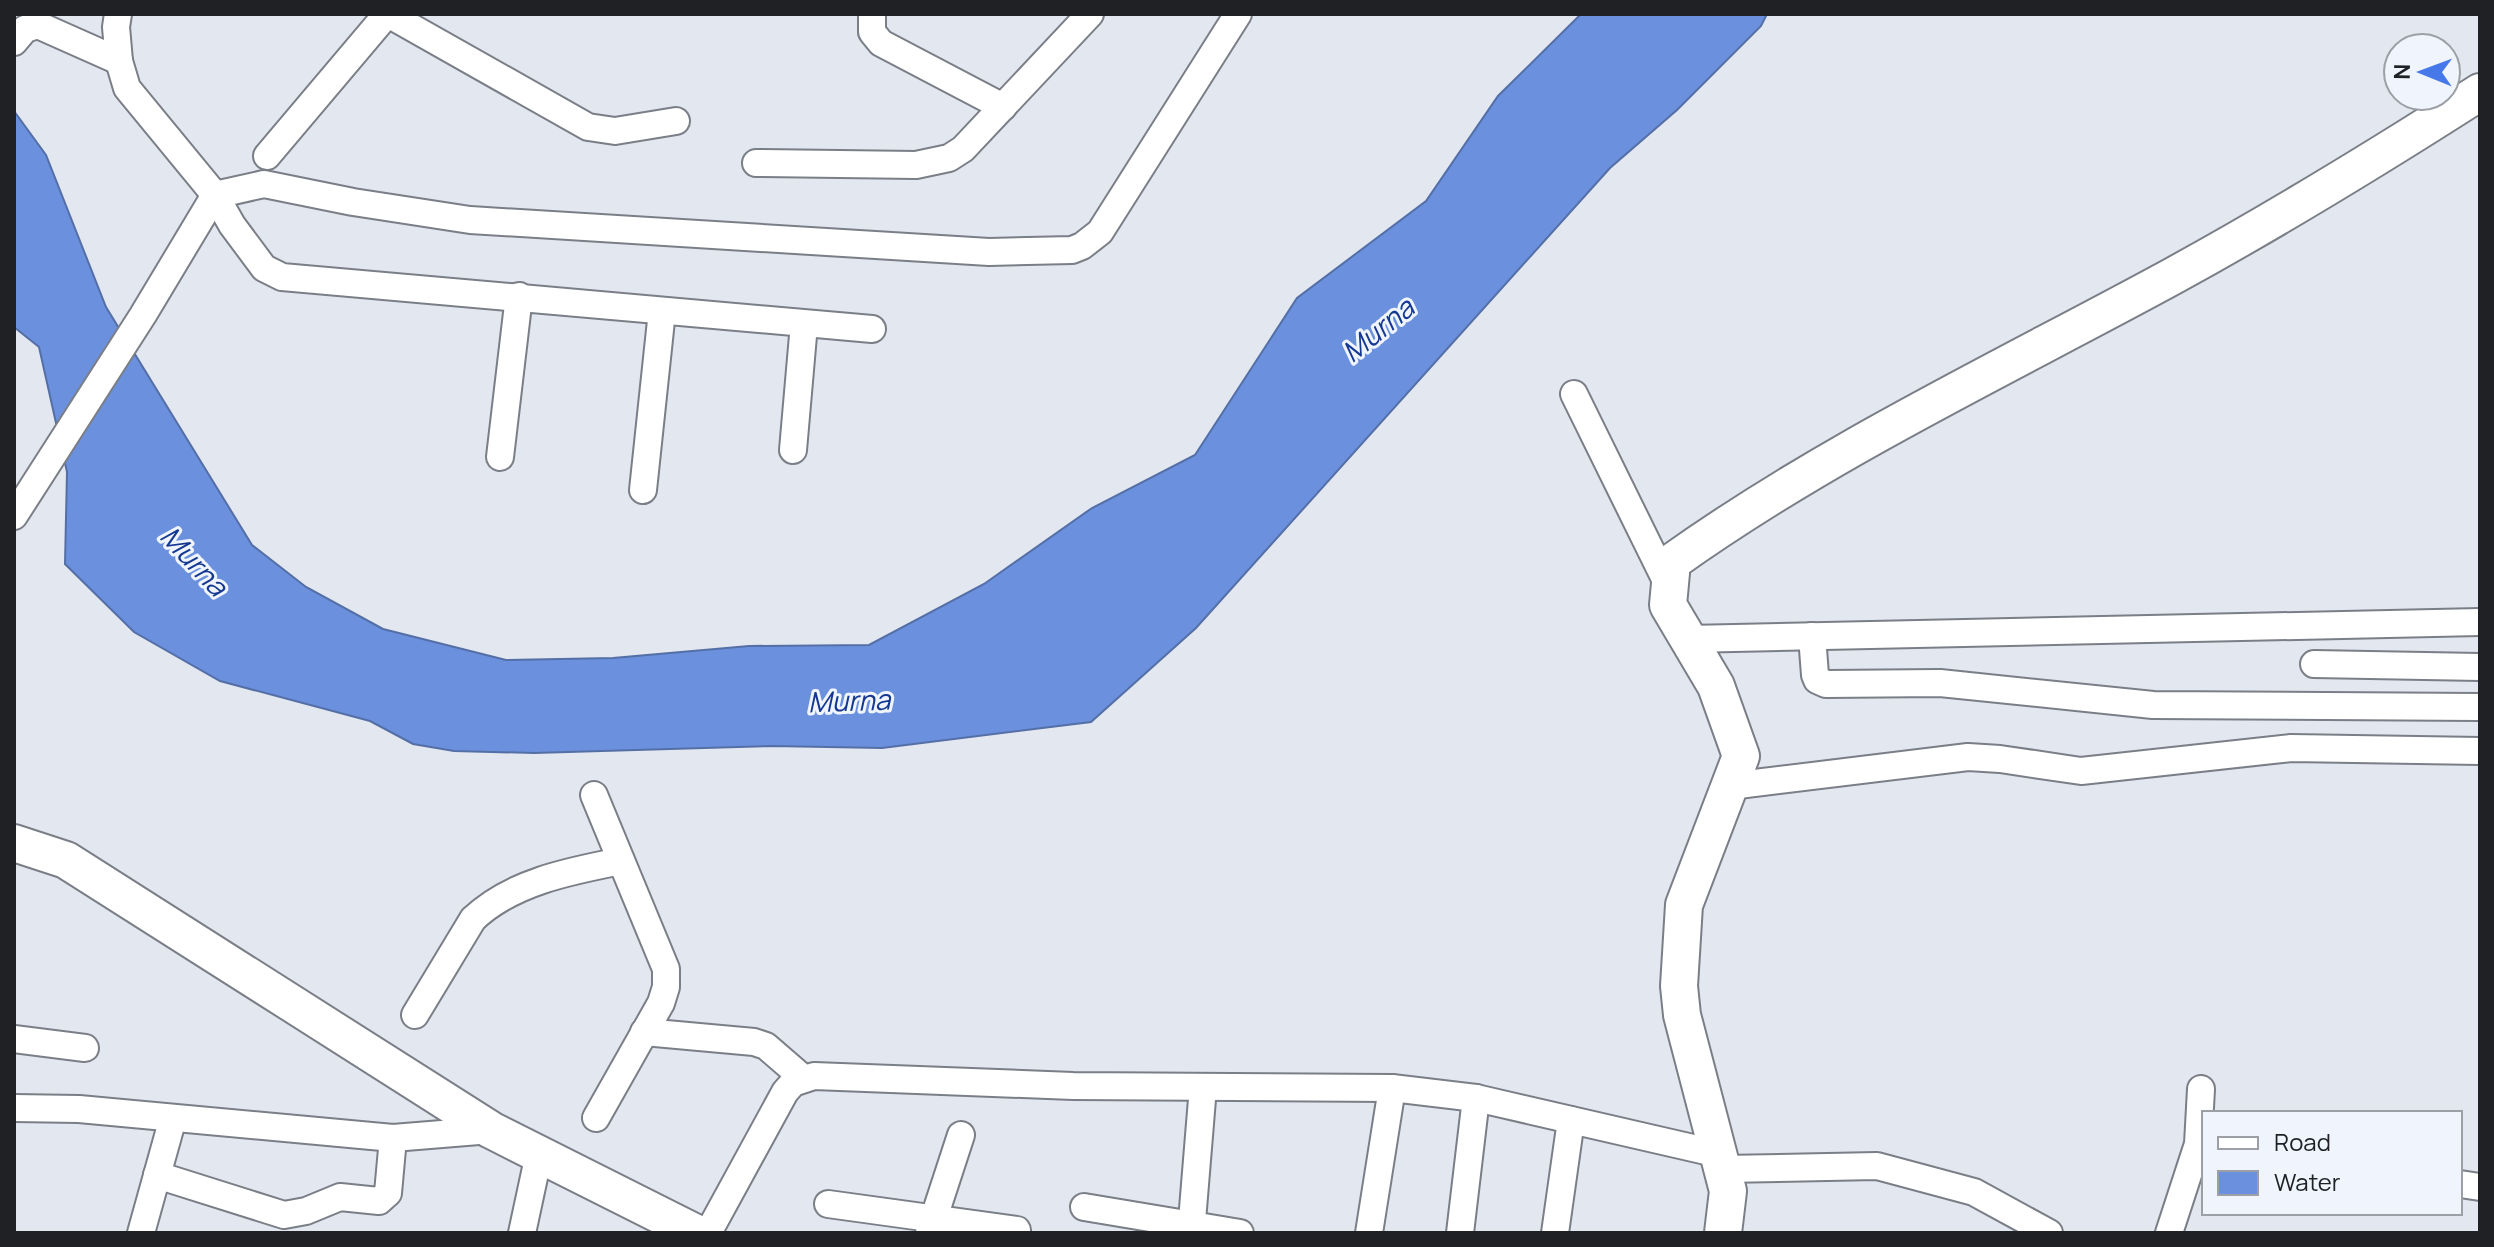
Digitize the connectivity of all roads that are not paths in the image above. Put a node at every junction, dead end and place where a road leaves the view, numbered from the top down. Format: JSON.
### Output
{"nodes":[{"id":1,"x":118,"y":14,"type":"edge"},
{"id":2,"x":387,"y":14,"type":"edge"},
{"id":3,"x":872,"y":14,"type":"edge"},
{"id":4,"x":1090,"y":14,"type":"edge"},
{"id":5,"x":1238,"y":14,"type":"edge"},
{"id":6,"x":14,"y":42,"type":"edge"},
{"id":7,"x":119,"y":61,"type":"junction"},
{"id":8,"x":2480,"y":92,"type":"edge"},
{"id":9,"x":1003,"y":107,"type":"junction"},
{"id":10,"x":676,"y":121,"type":"dead end"},
{"id":11,"x":267,"y":156,"type":"dead end"},
{"id":12,"x":756,"y":163,"type":"dead end"},
{"id":13,"x":215,"y":195,"type":"junction"},
{"id":14,"x":519,"y":296,"type":"junction"},
{"id":15,"x":662,"y":311,"type":"junction"},
{"id":16,"x":804,"y":324,"type":"junction"},
{"id":17,"x":872,"y":329,"type":"dead end"},
{"id":18,"x":1574,"y":394,"type":"dead end"},
{"id":19,"x":793,"y":450,"type":"dead end"},
{"id":20,"x":500,"y":457,"type":"dead end"},
{"id":21,"x":643,"y":490,"type":"dead end"},
{"id":22,"x":14,"y":516,"type":"edge"},
{"id":23,"x":1669,"y":587,"type":"junction"},
{"id":24,"x":2480,"y":622,"type":"edge"},
{"id":25,"x":1812,"y":636,"type":"junction"},
{"id":26,"x":1688,"y":639,"type":"junction"},
{"id":27,"x":2314,"y":664,"type":"dead end"},
{"id":28,"x":2411,"y":666,"type":"junction"},
{"id":29,"x":2480,"y":667,"type":"edge"},
{"id":30,"x":2411,"y":707,"type":"junction"},
{"id":31,"x":2480,"y":707,"type":"edge"},
{"id":32,"x":2480,"y":751,"type":"edge"},
{"id":33,"x":1730,"y":786,"type":"junction"},
{"id":34,"x":594,"y":795,"type":"dead end"},
{"id":35,"x":14,"y":843,"type":"edge"},
{"id":36,"x":621,"y":861,"type":"junction"},
{"id":37,"x":415,"y":1015,"type":"dead end"},
{"id":38,"x":644,"y":1032,"type":"junction"},
{"id":39,"x":14,"y":1039,"type":"edge"},
{"id":40,"x":85,"y":1048,"type":"dead end"},
{"id":41,"x":803,"y":1078,"type":"junction"},
{"id":42,"x":1203,"y":1087,"type":"junction"},
{"id":43,"x":1392,"y":1088,"type":"junction"},
{"id":44,"x":2201,"y":1089,"type":"dead end"},
{"id":45,"x":1476,"y":1098,"type":"junction"},
{"id":46,"x":14,"y":1108,"type":"edge"},
{"id":47,"x":173,"y":1118,"type":"junction"},
{"id":48,"x":596,"y":1118,"type":"dead end"},
{"id":49,"x":1571,"y":1120,"type":"junction"},
{"id":50,"x":491,"y":1130,"type":"junction"},
{"id":51,"x":961,"y":1135,"type":"dead end"},
{"id":52,"x":393,"y":1138,"type":"junction"},
{"id":53,"x":539,"y":1154,"type":"junction"},
{"id":54,"x":2199,"y":1160,"type":"edge"},
{"id":55,"x":1721,"y":1161,"type":"junction"},
{"id":56,"x":157,"y":1175,"type":"junction"},
{"id":57,"x":828,"y":1204,"type":"dead end"},
{"id":58,"x":1084,"y":1207,"type":"dead end"},
{"id":59,"x":295,"y":1224,"type":"edge"},
{"id":60,"x":932,"y":1226,"type":"edge"},
{"id":61,"x":1191,"y":1229,"type":"edge"},
{"id":62,"x":1017,"y":1230,"type":"dead end"},
{"id":63,"x":141,"y":1233,"type":"edge"},
{"id":64,"x":522,"y":1233,"type":"edge"},
{"id":65,"x":696,"y":1233,"type":"edge"},
{"id":66,"x":708,"y":1233,"type":"edge"},
{"id":67,"x":1240,"y":1233,"type":"edge"},
{"id":68,"x":1369,"y":1233,"type":"edge"},
{"id":69,"x":1460,"y":1233,"type":"edge"},
{"id":70,"x":1555,"y":1233,"type":"edge"},
{"id":71,"x":1723,"y":1233,"type":"edge"},
{"id":72,"x":2049,"y":1233,"type":"edge"},
{"id":73,"x":2169,"y":1233,"type":"edge"}],
"edges":[{"from":1,"to":7,"type":"street"},
{"from":2,"to":10,"type":"street"},
{"from":2,"to":11,"type":"street"},
{"from":3,"to":9,"type":"street"},
{"from":4,"to":9,"type":"street"},
{"from":5,"to":13,"type":"street"},
{"from":6,"to":7,"type":"street"},
{"from":7,"to":13,"type":"street"},
{"from":8,"to":23,"type":"street"},
{"from":9,"to":12,"type":"street"},
{"from":13,"to":14,"type":"street"},
{"from":13,"to":22,"type":"street"},
{"from":14,"to":15,"type":"street"},
{"from":14,"to":20,"type":"street"},
{"from":15,"to":16,"type":"street"},
{"from":15,"to":21,"type":"street"},
{"from":16,"to":17,"type":"street"},
{"from":16,"to":19,"type":"street"},
{"from":18,"to":23,"type":"street"},
{"from":23,"to":26,"type":"street"},
{"from":24,"to":25,"type":"street"},
{"from":25,"to":26,"type":"street"},
{"from":25,"to":30,"type":"street"},
{"from":26,"to":33,"type":"street"},
{"from":27,"to":28,"type":"street"},
{"from":28,"to":29,"type":"street"},
{"from":28,"to":30,"type":"street"},
{"from":30,"to":31,"type":"street"},
{"from":32,"to":33,"type":"street"},
{"from":33,"to":55,"type":"street"},
{"from":34,"to":36,"type":"street"},
{"from":35,"to":50,"type":"street"},
{"from":36,"to":37,"type":"street"},
{"from":36,"to":38,"type":"street"},
{"from":38,"to":41,"type":"street"},
{"from":38,"to":48,"type":"street"},
{"from":39,"to":40,"type":"street"},
{"from":41,"to":42,"type":"street"},
{"from":41,"to":66,"type":"street"},
{"from":42,"to":43,"type":"street"},
{"from":42,"to":61,"type":"street"},
{"from":43,"to":45,"type":"street"},
{"from":43,"to":68,"type":"street"},
{"from":44,"to":54,"type":"street"},
{"from":45,"to":49,"type":"street"},
{"from":45,"to":69,"type":"street"},
{"from":46,"to":47,"type":"street"},
{"from":47,"to":52,"type":"street"},
{"from":47,"to":56,"type":"street"},
{"from":49,"to":55,"type":"street"},
{"from":49,"to":70,"type":"street"},
{"from":50,"to":52,"type":"street"},
{"from":50,"to":53,"type":"street"},
{"from":51,"to":60,"type":"street"},
{"from":52,"to":59,"type":"street"},
{"from":53,"to":64,"type":"street"},
{"from":53,"to":65,"type":"street"},
{"from":54,"to":73,"type":"street"},
{"from":55,"to":71,"type":"street"},
{"from":55,"to":72,"type":"street"},
{"from":56,"to":59,"type":"street"},
{"from":56,"to":63,"type":"street"},
{"from":57,"to":60,"type":"street"},
{"from":58,"to":61,"type":"street"},
{"from":60,"to":62,"type":"street"},
{"from":61,"to":67,"type":"street"}]}
